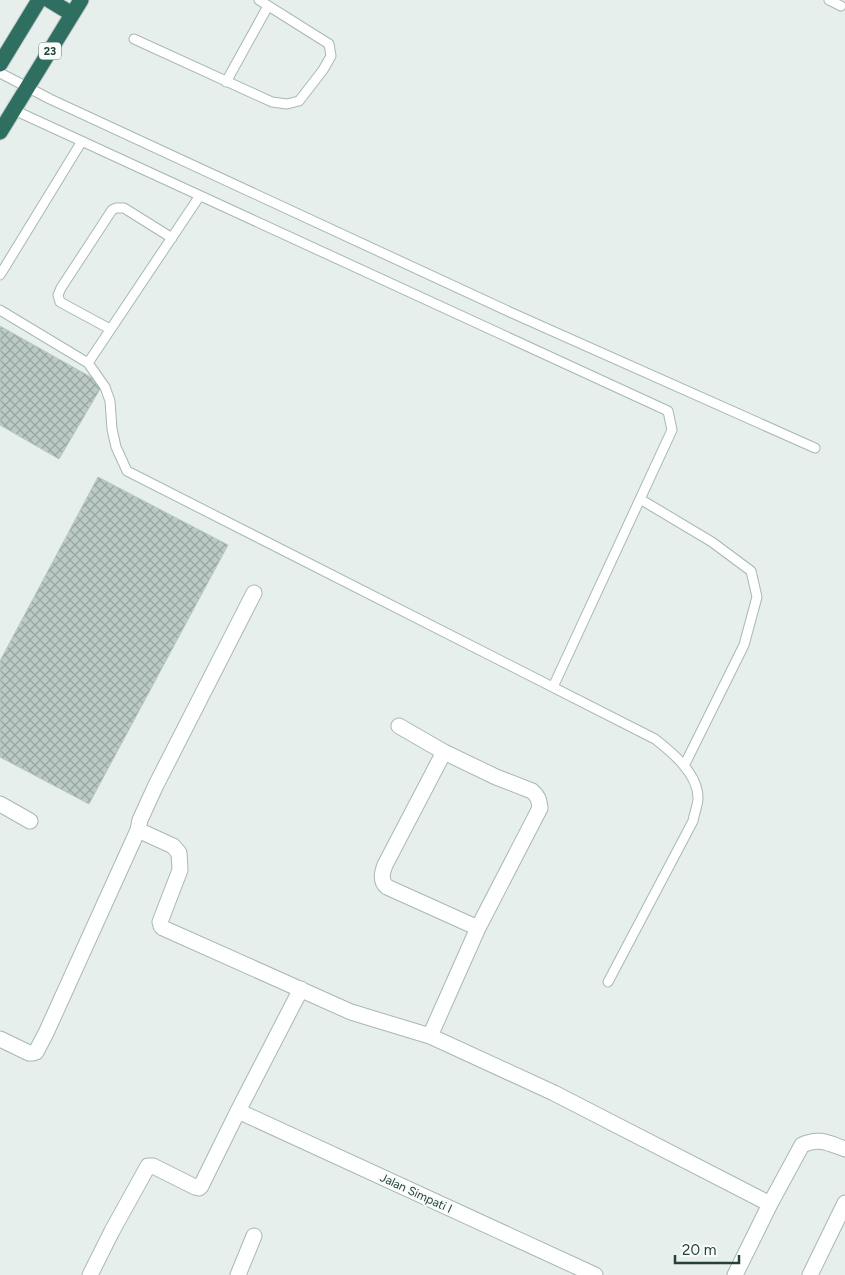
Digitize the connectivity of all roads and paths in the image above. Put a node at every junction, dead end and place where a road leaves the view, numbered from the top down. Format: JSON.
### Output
{"nodes":[{"id":1,"x":39,"y":0,"type":"edge"},
{"id":2,"x":49,"y":0,"type":"edge"},
{"id":3,"x":81,"y":0,"type":"edge"},
{"id":4,"x":259,"y":0,"type":"edge"},
{"id":5,"x":829,"y":0,"type":"edge"},
{"id":6,"x":268,"y":6,"type":"junction"},
{"id":7,"x":841,"y":6,"type":"dead end"},
{"id":8,"x":72,"y":14,"type":"junction"},
{"id":9,"x":134,"y":38,"type":"dead end"},
{"id":10,"x":0,"y":64,"type":"edge"},
{"id":11,"x":0,"y":73,"type":"edge"},
{"id":12,"x":226,"y":82,"type":"junction"},
{"id":13,"x":28,"y":88,"type":"junction"},
{"id":14,"x":14,"y":110,"type":"junction"},
{"id":15,"x":0,"y":132,"type":"edge"},
{"id":16,"x":82,"y":142,"type":"junction"},
{"id":17,"x":200,"y":197,"type":"junction"},
{"id":18,"x":172,"y":238,"type":"junction"},
{"id":19,"x":0,"y":275,"type":"edge"},
{"id":20,"x":0,"y":310,"type":"edge"},
{"id":21,"x":110,"y":329,"type":"junction"},
{"id":22,"x":88,"y":362,"type":"junction"},
{"id":23,"x":815,"y":448,"type":"dead end"},
{"id":24,"x":640,"y":499,"type":"junction"},
{"id":25,"x":254,"y":593,"type":"dead end"},
{"id":26,"x":552,"y":686,"type":"junction"},
{"id":27,"x":399,"y":726,"type":"dead end"},
{"id":28,"x":444,"y":752,"type":"junction"},
{"id":29,"x":684,"y":766,"type":"junction"},
{"id":30,"x":0,"y":804,"type":"edge"},
{"id":31,"x":30,"y":821,"type":"dead end"},
{"id":32,"x":138,"y":830,"type":"junction"},
{"id":33,"x":478,"y":928,"type":"junction"},
{"id":34,"x":608,"y":982,"type":"dead end"},
{"id":35,"x":301,"y":989,"type":"junction"},
{"id":36,"x":430,"y":1036,"type":"junction"},
{"id":37,"x":0,"y":1039,"type":"edge"},
{"id":38,"x":238,"y":1111,"type":"junction"},
{"id":39,"x":845,"y":1149,"type":"edge"},
{"id":40,"x":845,"y":1203,"type":"edge"},
{"id":41,"x":770,"y":1204,"type":"junction"},
{"id":42,"x":254,"y":1236,"type":"dead end"},
{"id":43,"x":90,"y":1275,"type":"edge"},
{"id":44,"x":238,"y":1275,"type":"edge"},
{"id":45,"x":595,"y":1275,"type":"edge"},
{"id":46,"x":735,"y":1275,"type":"edge"},
{"id":47,"x":810,"y":1275,"type":"edge"}],
"edges":[{"from":1,"to":10,"type":"highway"},
{"from":2,"to":8,"type":"highway"},
{"from":3,"to":8,"type":"highway","number":"23"},
{"from":4,"to":6,"type":"lane"},
{"from":5,"to":7,"type":"lane"},
{"from":6,"to":12,"type":"lane"},
{"from":6,"to":12,"type":"lane"},
{"from":8,"to":13,"type":"highway","number":"23"},
{"from":9,"to":12,"type":"lane"},
{"from":11,"to":13,"type":"lane"},
{"from":13,"to":14,"type":"highway","number":"23"},
{"from":13,"to":23,"type":"lane"},
{"from":14,"to":15,"type":"highway","number":"23"},
{"from":14,"to":16,"type":"lane"},
{"from":16,"to":17,"type":"lane"},
{"from":16,"to":19,"type":"lane"},
{"from":17,"to":18,"type":"lane"},
{"from":17,"to":24,"type":"lane"},
{"from":18,"to":21,"type":"lane"},
{"from":18,"to":21,"type":"lane"},
{"from":20,"to":22,"type":"lane"},
{"from":21,"to":22,"type":"lane"},
{"from":22,"to":26,"type":"lane"},
{"from":24,"to":26,"type":"lane"},
{"from":24,"to":29,"type":"lane"},
{"from":25,"to":32,"type":"street"},
{"from":26,"to":29,"type":"lane"},
{"from":27,"to":28,"type":"street"},
{"from":28,"to":33,"type":"street"},
{"from":28,"to":33,"type":"street"},
{"from":29,"to":34,"type":"lane"},
{"from":30,"to":31,"type":"street"},
{"from":32,"to":35,"type":"street"},
{"from":32,"to":37,"type":"street"},
{"from":33,"to":36,"type":"street"},
{"from":35,"to":36,"type":"street"},
{"from":35,"to":38,"type":"street"},
{"from":36,"to":41,"type":"street"},
{"from":38,"to":43,"type":"street"},
{"from":38,"to":45,"type":"street","name":"Jalan Simpati I"},
{"from":39,"to":41,"type":"street"},
{"from":40,"to":47,"type":"street"},
{"from":41,"to":46,"type":"street"},
{"from":42,"to":44,"type":"street"}]}
